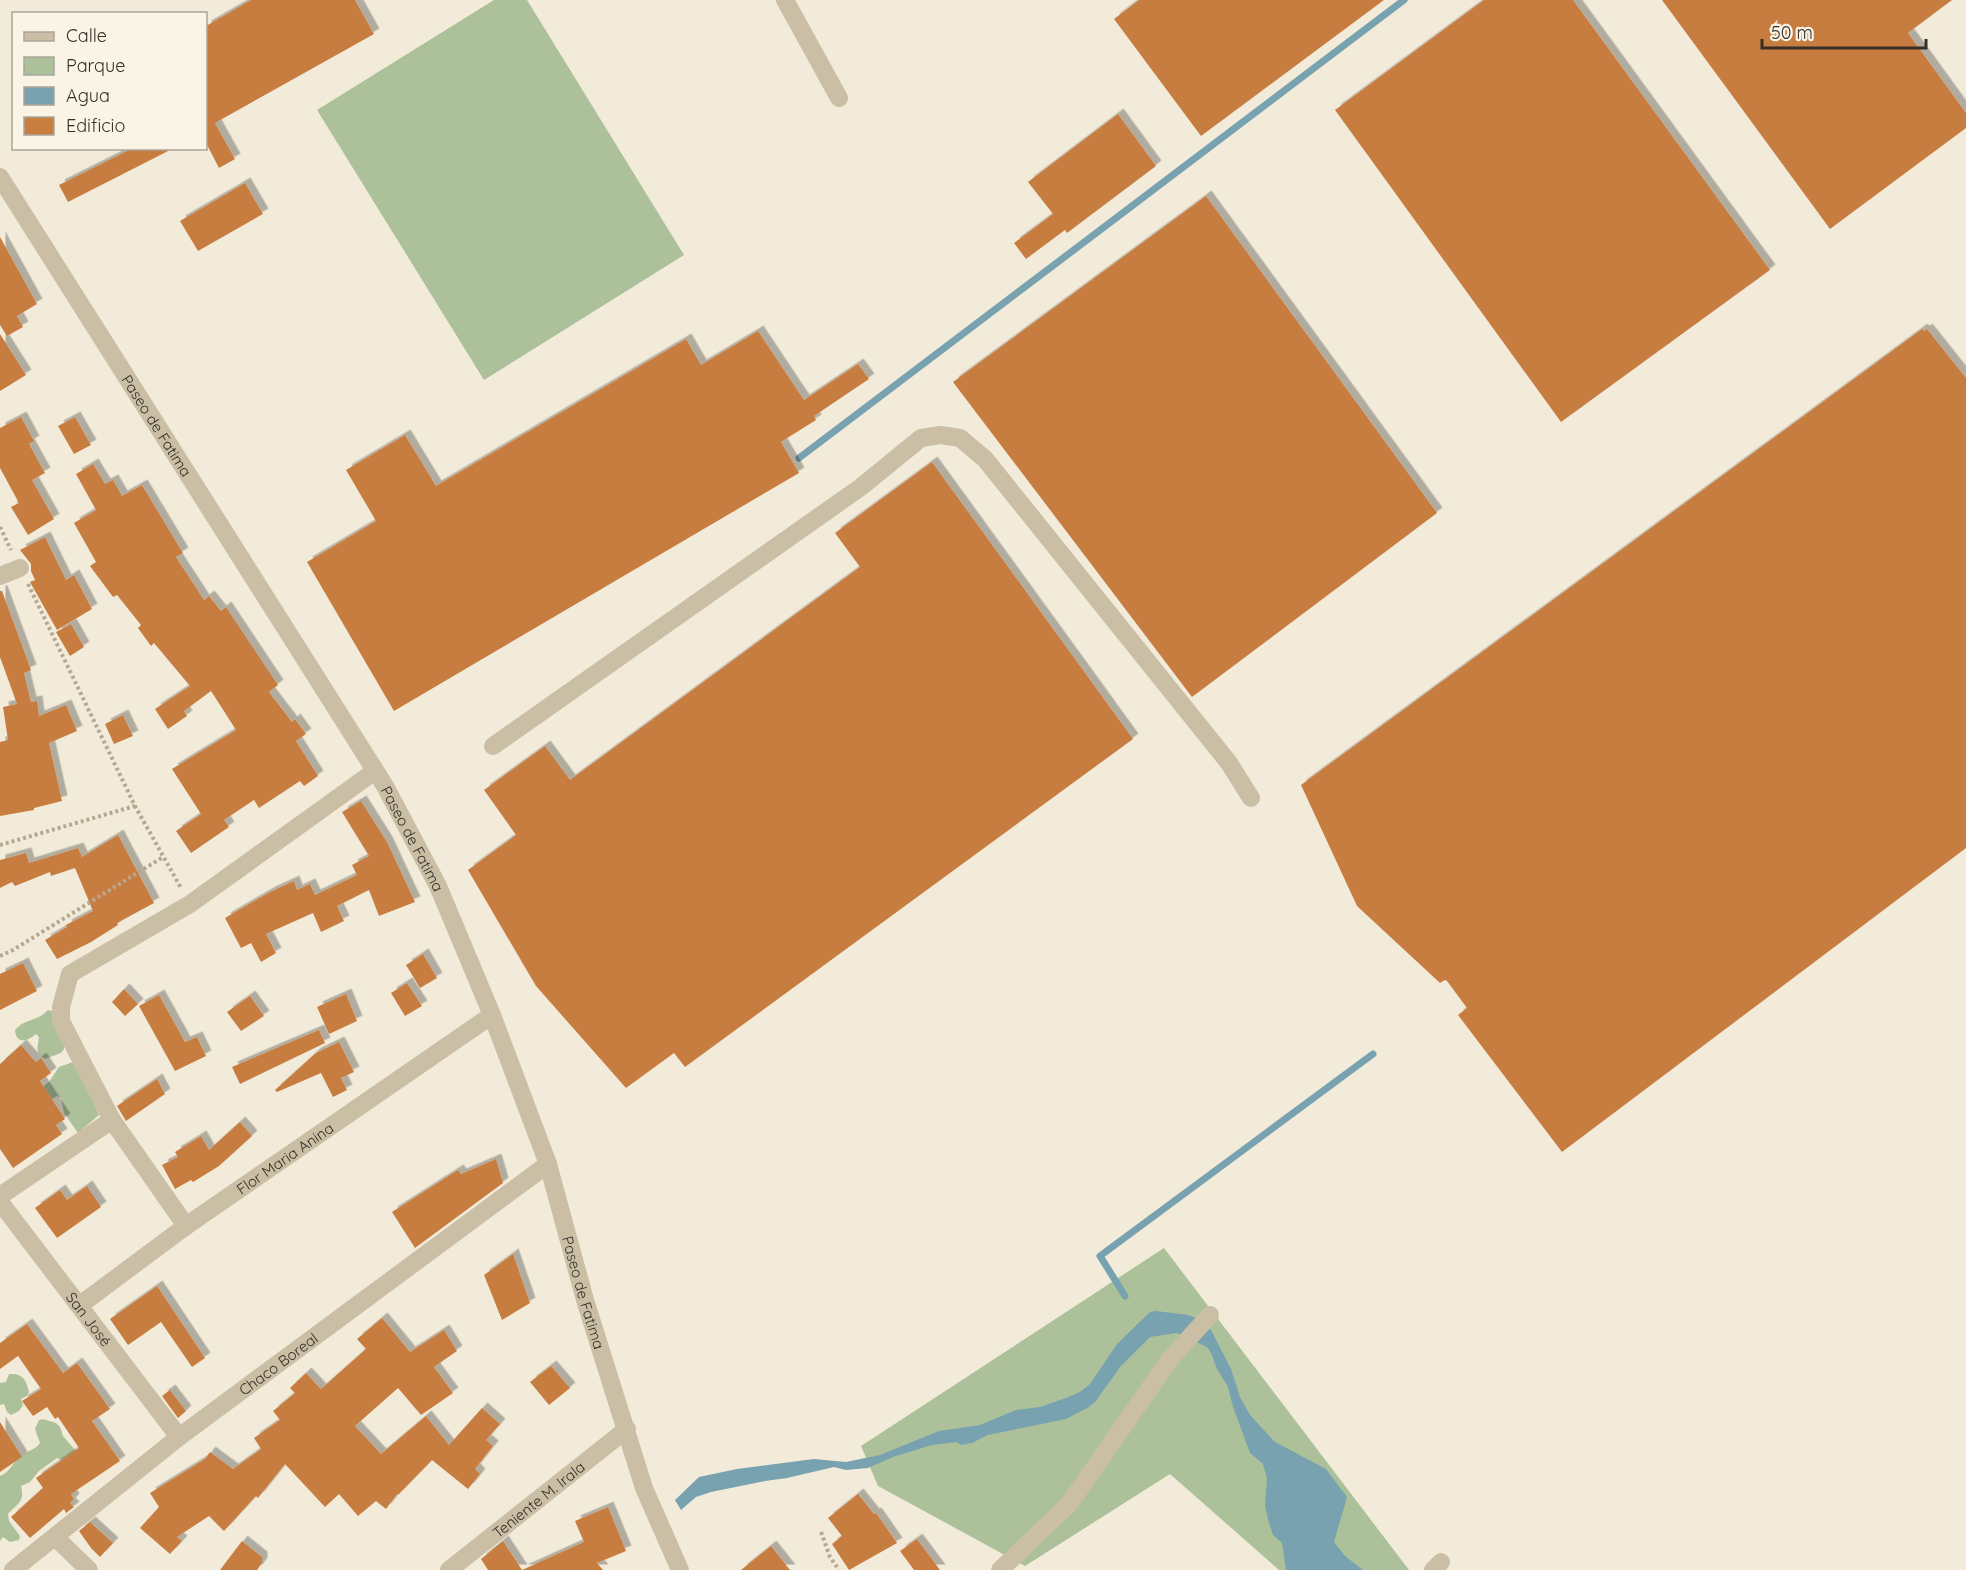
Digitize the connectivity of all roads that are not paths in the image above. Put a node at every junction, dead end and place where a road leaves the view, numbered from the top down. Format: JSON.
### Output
{"nodes":[{"id":1,"x":785,"y":0,"type":"edge"},
{"id":2,"x":839,"y":98,"type":"dead end"},
{"id":3,"x":0,"y":177,"type":"edge"},
{"id":4,"x":20,"y":568,"type":"road end"},
{"id":5,"x":0,"y":576,"type":"edge"},
{"id":6,"x":493,"y":746,"type":"dead end"},
{"id":7,"x":375,"y":771,"type":"junction"},
{"id":8,"x":1251,"y":798,"type":"dead end"},
{"id":9,"x":492,"y":1015,"type":"junction"},
{"id":10,"x":112,"y":1120,"type":"junction"},
{"id":11,"x":548,"y":1164,"type":"junction"},
{"id":12,"x":0,"y":1196,"type":"edge"},
{"id":13,"x":0,"y":1202,"type":"edge"},
{"id":14,"x":186,"y":1226,"type":"junction"},
{"id":15,"x":80,"y":1305,"type":"junction"},
{"id":16,"x":1210,"y":1315,"type":"dead end"},
{"id":17,"x":627,"y":1429,"type":"junction"},
{"id":18,"x":179,"y":1437,"type":"junction"},
{"id":19,"x":55,"y":1537,"type":"junction"},
{"id":20,"x":13,"y":1570,"type":"edge"},
{"id":21,"x":89,"y":1570,"type":"edge"},
{"id":22,"x":450,"y":1570,"type":"edge"},
{"id":23,"x":680,"y":1570,"type":"edge"},
{"id":24,"x":1000,"y":1570,"type":"edge"}],
"edges":[{"from":1,"to":2,"type":"street"},
{"from":3,"to":7,"type":"street","name":"Paseo de Fatima"},
{"from":4,"to":5,"type":"street"},
{"from":6,"to":8,"type":"street"},
{"from":7,"to":9,"type":"street","name":"Paseo de Fatima"},
{"from":7,"to":10,"type":"street"},
{"from":9,"to":11,"type":"street","name":"Paseo de Fatima"},
{"from":9,"to":14,"type":"street","name":"Flor Maria Anina"},
{"from":10,"to":12,"type":"street"},
{"from":10,"to":14,"type":"street"},
{"from":11,"to":17,"type":"street","name":"Paseo de Fatima"},
{"from":11,"to":18,"type":"street","name":"Chaco Boreal"},
{"from":13,"to":15,"type":"street","name":"San José"},
{"from":14,"to":15,"type":"street","name":"Flor Maria Anina"},
{"from":15,"to":18,"type":"street","name":"San José"},
{"from":16,"to":24,"type":"street"},
{"from":17,"to":22,"type":"street","name":"Teniente M. Irala"},
{"from":17,"to":23,"type":"street","name":"Paseo de Fatima"},
{"from":18,"to":19,"type":"street","name":"Chaco Boreal"},
{"from":19,"to":20,"type":"street","name":"Chaco Boreal"},
{"from":19,"to":21,"type":"street"}]}
